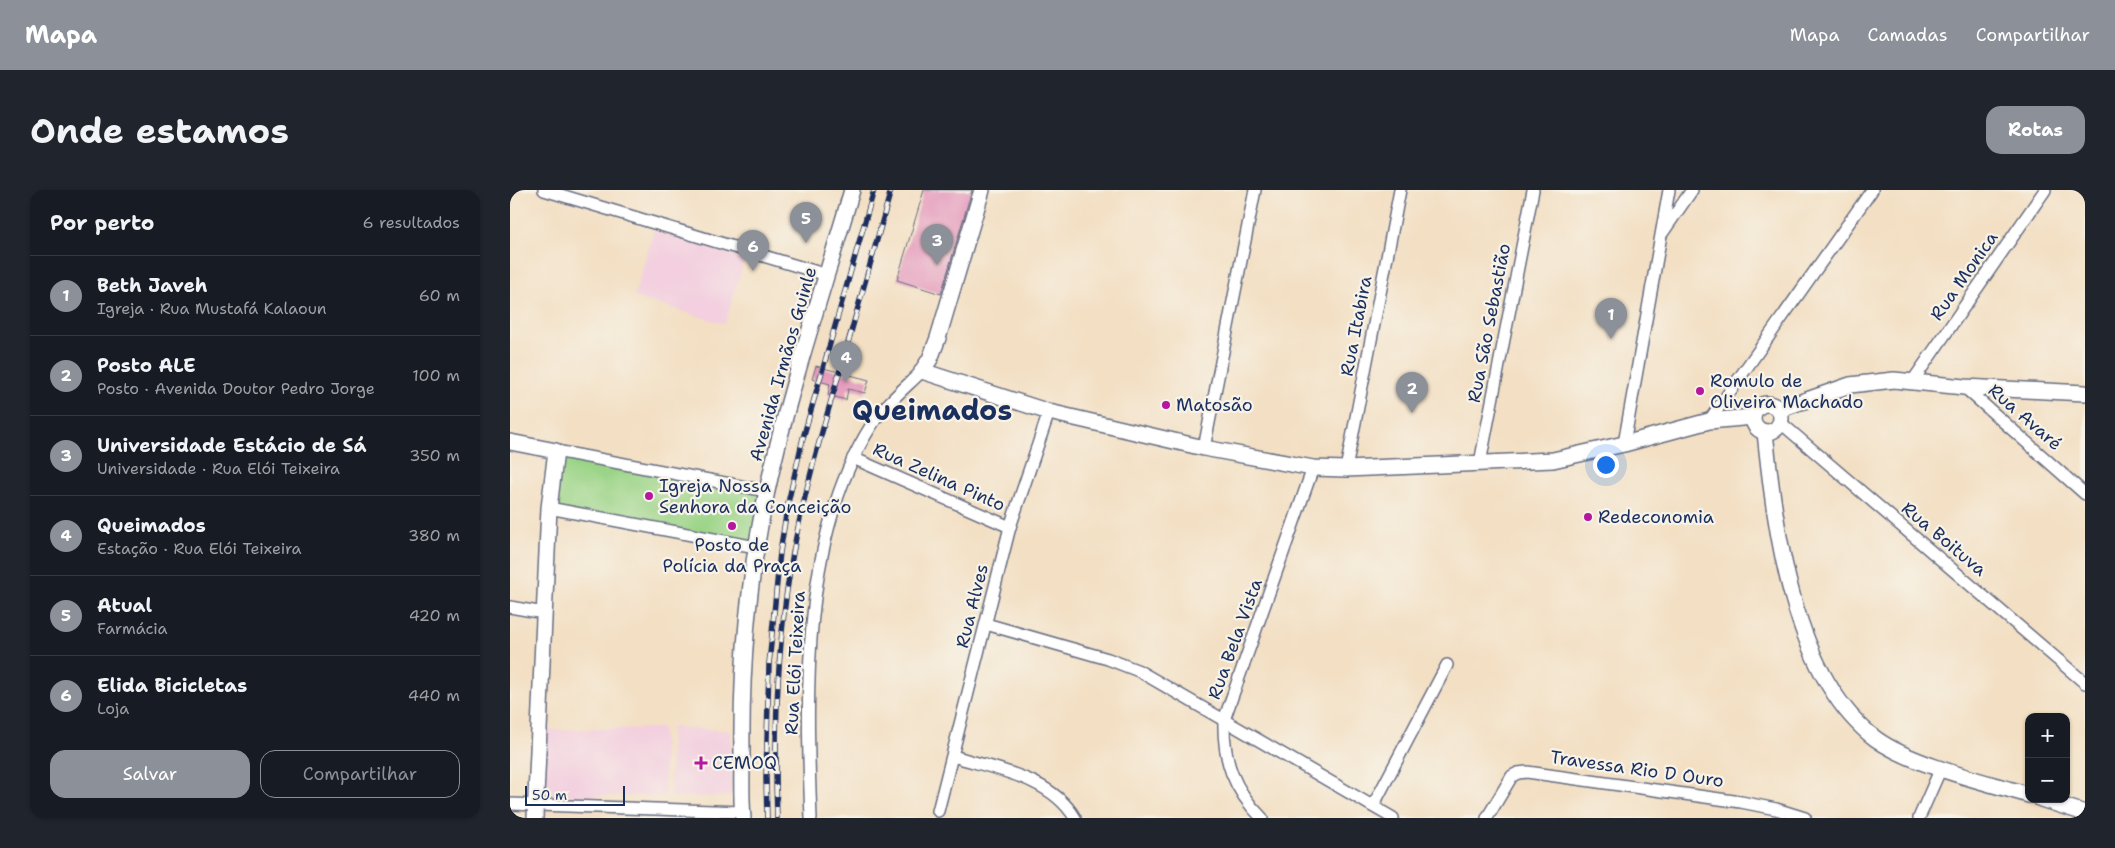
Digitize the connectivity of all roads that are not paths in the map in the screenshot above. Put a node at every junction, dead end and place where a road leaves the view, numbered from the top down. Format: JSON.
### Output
{"nodes":[{"id":1,"x":544,"y":190,"type":"edge"},
{"id":2,"x":852,"y":190,"type":"edge"},
{"id":3,"x":982,"y":190,"type":"edge"},
{"id":4,"x":1255,"y":190,"type":"edge"},
{"id":5,"x":1400,"y":190,"type":"edge"},
{"id":6,"x":1533,"y":190,"type":"edge"},
{"id":7,"x":1668,"y":190,"type":"edge"},
{"id":8,"x":1692,"y":190,"type":"edge"},
{"id":9,"x":1872,"y":190,"type":"edge"},
{"id":10,"x":2045,"y":190,"type":"edge"},
{"id":11,"x":1660,"y":236,"type":"junction"},
{"id":12,"x":827,"y":274,"type":"junction"},
{"id":13,"x":922,"y":370,"type":"junction"},
{"id":14,"x":1912,"y":382,"type":"junction"},
{"id":15,"x":1964,"y":387,"type":"junction"},
{"id":16,"x":2083,"y":390,"type":"edge"},
{"id":17,"x":1049,"y":412,"type":"junction"},
{"id":18,"x":1779,"y":416,"type":"junction"},
{"id":19,"x":1753,"y":417,"type":"junction"},
{"id":20,"x":1709,"y":421,"type":"junction"},
{"id":21,"x":1766,"y":432,"type":"junction"},
{"id":22,"x":510,"y":442,"type":"edge"},
{"id":23,"x":1624,"y":444,"type":"junction"},
{"id":24,"x":1204,"y":448,"type":"junction"},
{"id":25,"x":556,"y":451,"type":"junction"},
{"id":26,"x":853,"y":458,"type":"junction"},
{"id":27,"x":1480,"y":463,"type":"junction"},
{"id":28,"x":1313,"y":468,"type":"junction"},
{"id":29,"x":1346,"y":469,"type":"junction"},
{"id":30,"x":767,"y":491,"type":"junction"},
{"id":31,"x":2085,"y":494,"type":"edge"},
{"id":32,"x":549,"y":508,"type":"junction"},
{"id":33,"x":1010,"y":527,"type":"junction"},
{"id":34,"x":756,"y":547,"type":"junction"},
{"id":35,"x":510,"y":607,"type":"edge"},
{"id":36,"x":544,"y":614,"type":"junction"},
{"id":37,"x":986,"y":624,"type":"junction"},
{"id":38,"x":1447,"y":665,"type":"dead end"},
{"id":39,"x":2085,"y":683,"type":"edge"},
{"id":40,"x":1224,"y":720,"type":"junction"},
{"id":41,"x":953,"y":756,"type":"junction"},
{"id":42,"x":1941,"y":768,"type":"junction"},
{"id":43,"x":2025,"y":794,"type":"edge"},
{"id":44,"x":2054,"y":803,"type":"edge"},
{"id":45,"x":510,"y":804,"type":"edge"},
{"id":46,"x":1373,"y":806,"type":"junction"},
{"id":47,"x":938,"y":811,"type":"dead end"},
{"id":48,"x":535,"y":812,"type":"edge"},
{"id":49,"x":2085,"y":813,"type":"edge"},
{"id":50,"x":743,"y":815,"type":"edge"},
{"id":51,"x":811,"y":818,"type":"edge"},
{"id":52,"x":1075,"y":818,"type":"edge"},
{"id":53,"x":1262,"y":818,"type":"edge"},
{"id":54,"x":1393,"y":818,"type":"edge"},
{"id":55,"x":1487,"y":818,"type":"edge"},
{"id":56,"x":1805,"y":818,"type":"edge"},
{"id":57,"x":1919,"y":818,"type":"edge"}],
"edges":[{"from":1,"to":12,"type":"street"},
{"from":2,"to":12,"type":"main road","name":"Avenida Irmãos Guinle"},
{"from":3,"to":13,"type":"main road","name":"Rua Elói Teixeira"},
{"from":4,"to":24,"type":"street"},
{"from":5,"to":29,"type":"street","name":"Rua Itabira"},
{"from":6,"to":27,"type":"street","name":"Rua São Sebastião"},
{"from":7,"to":11,"type":"street"},
{"from":8,"to":11,"type":"street"},
{"from":9,"to":20,"type":"street"},
{"from":10,"to":14,"type":"street","name":"Rua Monica"},
{"from":11,"to":23,"type":"street"},
{"from":12,"to":30,"type":"main road","name":"Avenida Irmãos Guinle"},
{"from":13,"to":17,"type":"main road"},
{"from":13,"to":26,"type":"street","name":"Rua Elói Teixeira"},
{"from":14,"to":15,"type":"main road"},
{"from":14,"to":18,"type":"main road"},
{"from":15,"to":16,"type":"main road"},
{"from":15,"to":31,"type":"street","name":"Rua Avaré"},
{"from":17,"to":24,"type":"main road"},
{"from":17,"to":33,"type":"street","name":"Rua Alves"},
{"from":18,"to":19,"type":"main road"},
{"from":18,"to":21,"type":"main road"},
{"from":18,"to":39,"type":"street","name":"Rua Boituva"},
{"from":19,"to":20,"type":"main road"},
{"from":19,"to":21,"type":"main road"},
{"from":20,"to":23,"type":"main road"},
{"from":21,"to":42,"type":"main road"},
{"from":22,"to":25,"type":"main road"},
{"from":23,"to":27,"type":"main road"},
{"from":24,"to":28,"type":"main road"},
{"from":25,"to":30,"type":"street"},
{"from":25,"to":32,"type":"main road"},
{"from":26,"to":33,"type":"street","name":"Rua Zelina Pinto"},
{"from":26,"to":51,"type":"street","name":"Rua Elói Teixeira"},
{"from":27,"to":29,"type":"main road"},
{"from":28,"to":29,"type":"main road"},
{"from":28,"to":40,"type":"street","name":"Rua Bela Vista"},
{"from":30,"to":34,"type":"main road","name":"Avenida Irmãos Guinle"},
{"from":32,"to":34,"type":"street"},
{"from":32,"to":36,"type":"main road"},
{"from":33,"to":37,"type":"street","name":"Rua Alves"},
{"from":34,"to":50,"type":"main road","name":"Avenida Irmãos Guinle"},
{"from":35,"to":36,"type":"street"},
{"from":36,"to":48,"type":"main road"},
{"from":37,"to":40,"type":"street"},
{"from":37,"to":41,"type":"street","name":"Rua Alves"},
{"from":38,"to":46,"type":"street"},
{"from":40,"to":46,"type":"street"},
{"from":40,"to":53,"type":"street","name":"Rua Bela Vista"},
{"from":41,"to":47,"type":"street","name":"Rua Alves"},
{"from":41,"to":52,"type":"street"},
{"from":42,"to":43,"type":"main road"},
{"from":42,"to":57,"type":"street"},
{"from":44,"to":49,"type":"main road"},
{"from":45,"to":48,"type":"street"},
{"from":46,"to":54,"type":"street"},
{"from":48,"to":50,"type":"street"},
{"from":55,"to":56,"type":"street","name":"Travessa Rio D Ouro"}]}
